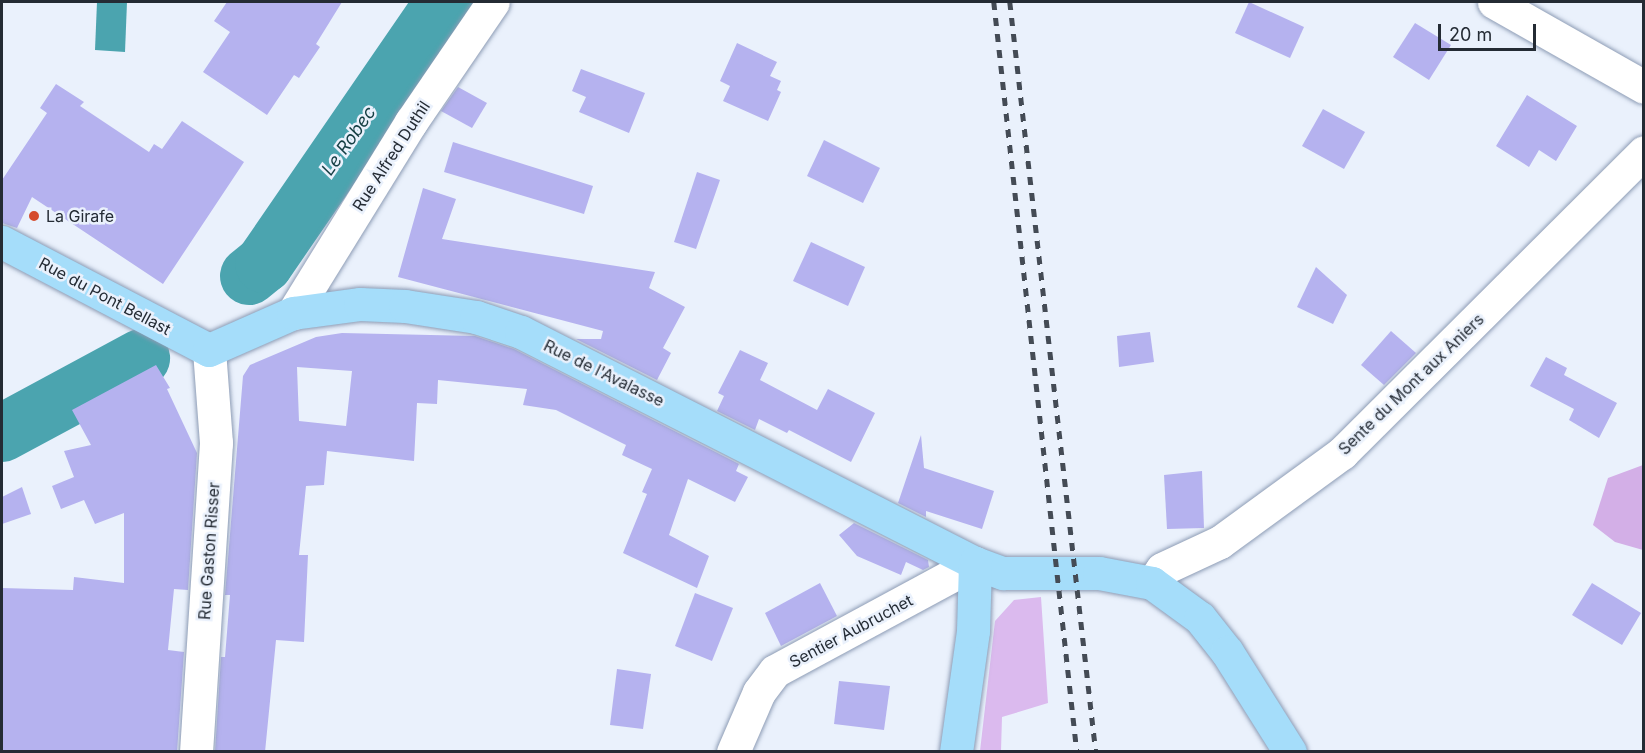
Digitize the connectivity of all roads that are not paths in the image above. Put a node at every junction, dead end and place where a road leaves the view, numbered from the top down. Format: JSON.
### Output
{"nodes":[{"id":1,"x":493,"y":2,"type":"edge"},
{"id":2,"x":1494,"y":2,"type":"edge"},
{"id":3,"x":1644,"y":87,"type":"edge"},
{"id":4,"x":1644,"y":152,"type":"edge"},
{"id":5,"x":2,"y":242,"type":"edge"},
{"id":6,"x":293,"y":313,"type":"junction"},
{"id":7,"x":209,"y":350,"type":"junction"},
{"id":8,"x":975,"y":563,"type":"junction"},
{"id":9,"x":1152,"y":583,"type":"junction"},
{"id":10,"x":196,"y":752,"type":"edge"},
{"id":11,"x":734,"y":752,"type":"edge"},
{"id":12,"x":956,"y":752,"type":"edge"},
{"id":13,"x":1290,"y":752,"type":"edge"}],
"edges":[{"from":1,"to":6,"type":"street","name":"Rue Alfred Duthil"},
{"from":2,"to":3,"type":"street"},
{"from":4,"to":9,"type":"street","name":"Sente du Mont aux Aniers"},
{"from":5,"to":7,"type":"main road","name":"Rue du Pont Bellast"},
{"from":6,"to":7,"type":"main road","name":"Rue de l'Avalasse"},
{"from":6,"to":8,"type":"main road","name":"Rue de l'Avalasse"},
{"from":7,"to":10,"type":"street","name":"Rue Gaston Risser"},
{"from":8,"to":9,"type":"main road","name":"Rue de l'Avalasse"},
{"from":8,"to":11,"type":"street","name":"Sentier Aubruchet"},
{"from":8,"to":12,"type":"main road"},
{"from":9,"to":13,"type":"main road"}]}
